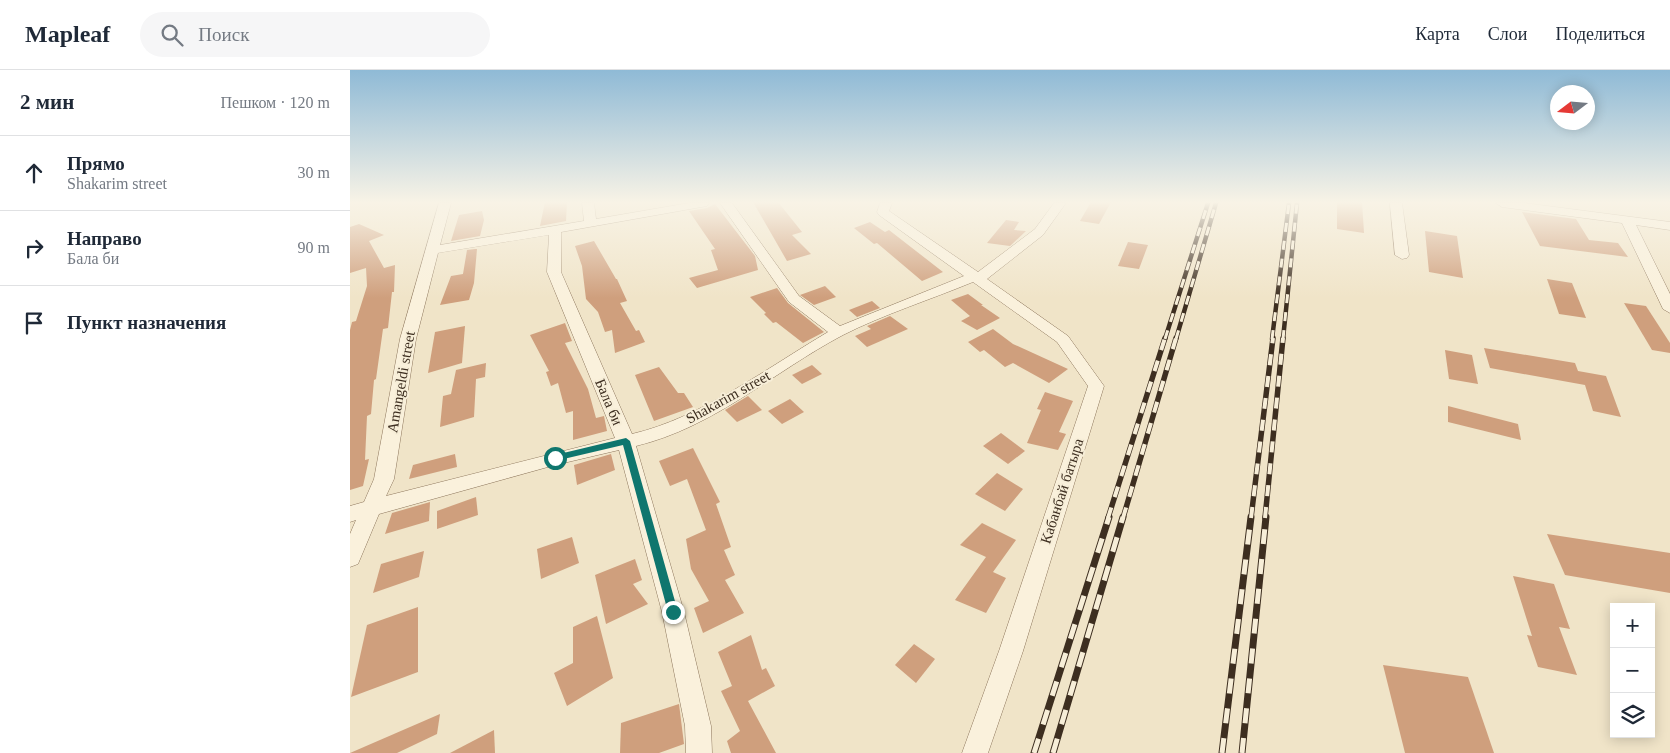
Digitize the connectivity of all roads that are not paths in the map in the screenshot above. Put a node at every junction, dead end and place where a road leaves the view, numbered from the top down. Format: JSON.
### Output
{"nodes":[{"id":1,"x":436,"y":235,"type":"edge"},
{"id":2,"x":525,"y":235,"type":"edge"},
{"id":3,"x":555,"y":235,"type":"edge"},
{"id":4,"x":749,"y":235,"type":"edge"},
{"id":5,"x":916,"y":235,"type":"edge"},
{"id":6,"x":1035,"y":235,"type":"edge"},
{"id":7,"x":1400,"y":235,"type":"edge"},
{"id":8,"x":1634,"y":235,"type":"edge"},
{"id":9,"x":432,"y":250,"type":"junction"},
{"id":10,"x":1402,"y":255,"type":"dead end"},
{"id":11,"x":978,"y":277,"type":"junction"},
{"id":12,"x":1670,"y":309,"type":"edge"},
{"id":13,"x":838,"y":332,"type":"junction"},
{"id":14,"x":626,"y":441,"type":"junction"},
{"id":15,"x":372,"y":507,"type":"junction"},
{"id":16,"x":350,"y":514,"type":"edge"},
{"id":17,"x":350,"y":558,"type":"edge"},
{"id":18,"x":699,"y":753,"type":"edge"},
{"id":19,"x":975,"y":753,"type":"edge"}],
"edges":[{"from":1,"to":9,"type":"street","name":"Amangeldi street"},
{"from":2,"to":9,"type":"street"},
{"from":3,"to":14,"type":"street","name":"Бала би"},
{"from":4,"to":13,"type":"street"},
{"from":5,"to":11,"type":"street"},
{"from":6,"to":11,"type":"street","name":"Shakarim street"},
{"from":7,"to":10,"type":"street"},
{"from":8,"to":12,"type":"street"},
{"from":9,"to":15,"type":"street","name":"Amangeldi street"},
{"from":11,"to":13,"type":"street","name":"Shakarim street"},
{"from":11,"to":19,"type":"street","name":"Кабанбай батыра"},
{"from":13,"to":14,"type":"street","name":"Shakarim street"},
{"from":14,"to":15,"type":"street","name":"Shakarim street"},
{"from":14,"to":18,"type":"street","name":"Бала би"},
{"from":15,"to":16,"type":"street","name":"Shakarim street"},
{"from":15,"to":17,"type":"street","name":"Amangeldi street"}]}
